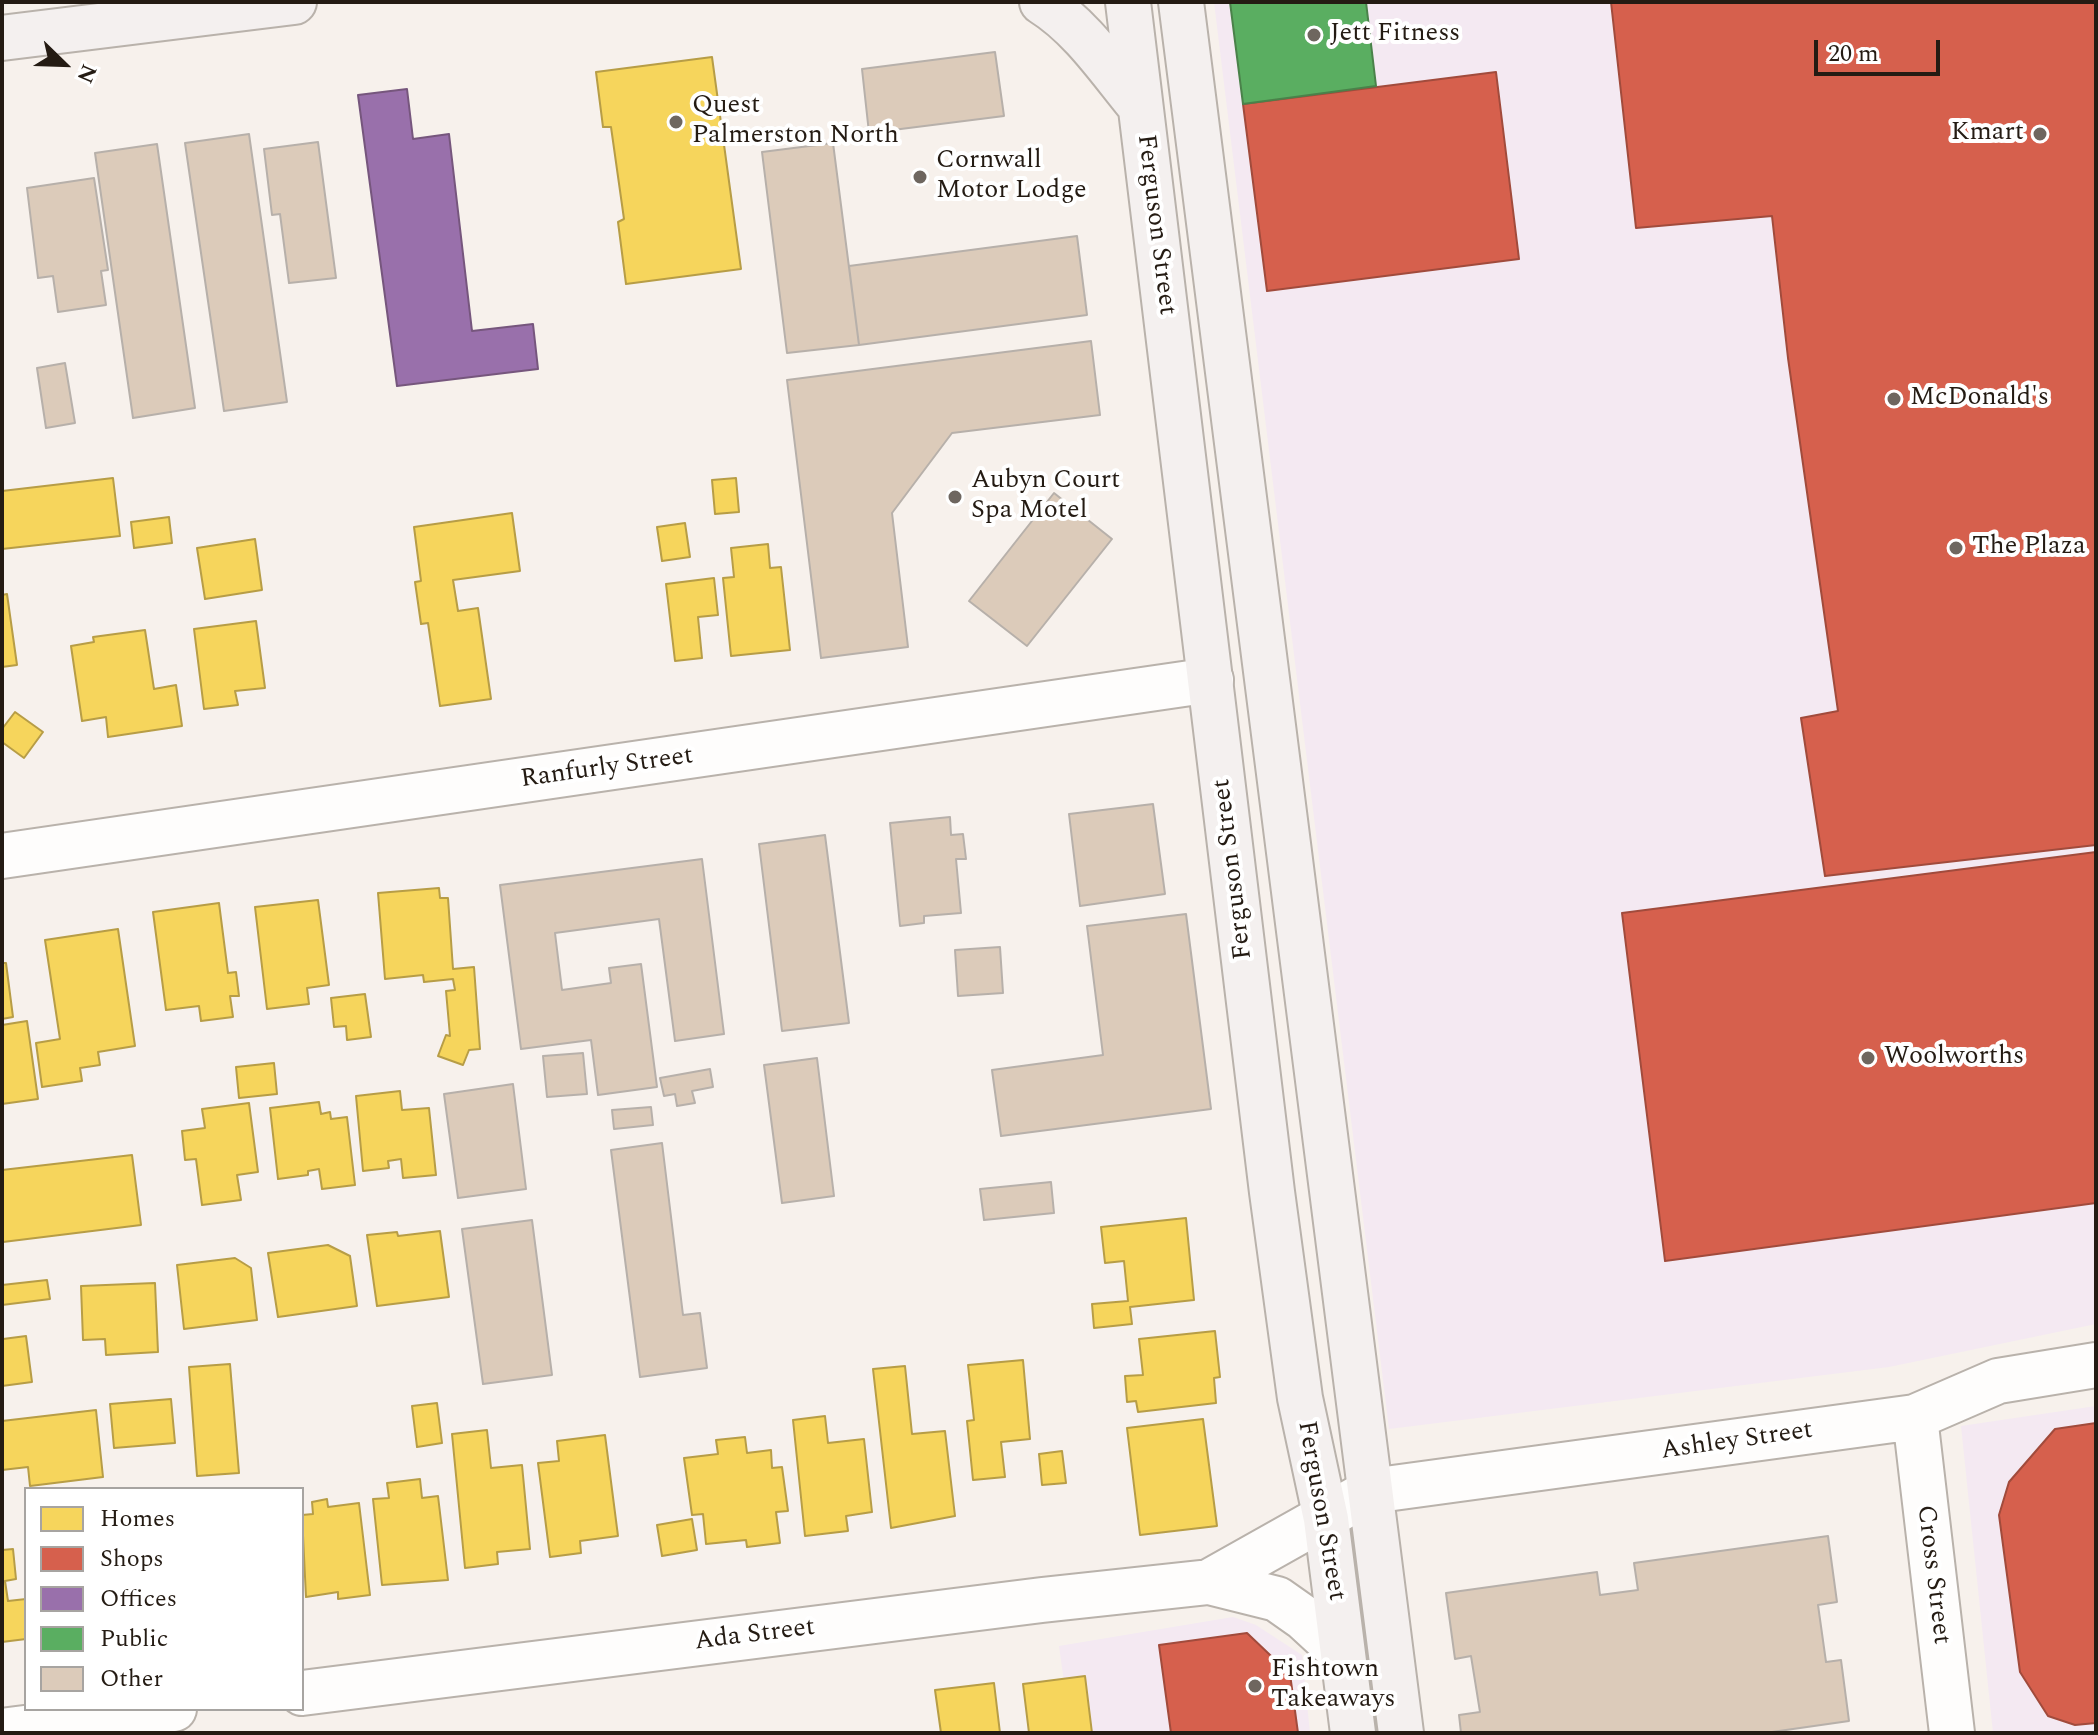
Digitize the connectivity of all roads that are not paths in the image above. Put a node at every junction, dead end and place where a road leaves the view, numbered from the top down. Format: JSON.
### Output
{"nodes":[{"id":1,"x":294,"y":2,"type":"edge"},
{"id":2,"x":1042,"y":2,"type":"edge"},
{"id":3,"x":1128,"y":2,"type":"edge"},
{"id":4,"x":1181,"y":2,"type":"edge"},
{"id":5,"x":2,"y":38,"type":"edge"},
{"id":6,"x":1140,"y":106,"type":"junction"},
{"id":7,"x":1211,"y":680,"type":"junction"},
{"id":8,"x":2,"y":856,"type":"edge"},
{"id":9,"x":2096,"y":1365,"type":"edge"},
{"id":10,"x":1915,"y":1417,"type":"junction"},
{"id":11,"x":1371,"y":1491,"type":"junction"},
{"id":12,"x":1326,"y":1519,"type":"junction"},
{"id":13,"x":1209,"y":1582,"type":"junction"},
{"id":14,"x":1342,"y":1653,"type":"junction"},
{"id":15,"x":304,"y":1693,"type":"edge"},
{"id":16,"x":158,"y":1711,"type":"edge"},
{"id":17,"x":2,"y":1731,"type":"edge"},
{"id":18,"x":1353,"y":1733,"type":"edge"},
{"id":19,"x":1401,"y":1733,"type":"edge"},
{"id":20,"x":1952,"y":1733,"type":"edge"}],
"edges":[{"from":1,"to":5,"type":"main road"},
{"from":2,"to":6,"type":"main road"},
{"from":3,"to":6,"type":"main road","name":"Ferguson Street"},
{"from":4,"to":11,"type":"main road","name":"Ferguson Street"},
{"from":6,"to":7,"type":"main road","name":"Ferguson Street"},
{"from":7,"to":8,"type":"street","name":"Ranfurly Street"},
{"from":7,"to":12,"type":"main road","name":"Ferguson Street"},
{"from":9,"to":10,"type":"street","name":"Ashley Street"},
{"from":10,"to":11,"type":"street","name":"Ashley Street"},
{"from":10,"to":20,"type":"street","name":"Cross Street"},
{"from":11,"to":12,"type":"street","name":"Ada Street"},
{"from":11,"to":19,"type":"main road","name":"Ferguson Street"},
{"from":12,"to":13,"type":"street","name":"Ada Street"},
{"from":12,"to":14,"type":"main road","name":"Ferguson Street"},
{"from":13,"to":14,"type":"street","name":"Ada Street"},
{"from":13,"to":15,"type":"street","name":"Ada Street"},
{"from":14,"to":18,"type":"main road","name":"Ferguson Street"},
{"from":16,"to":17,"type":"street"}]}
